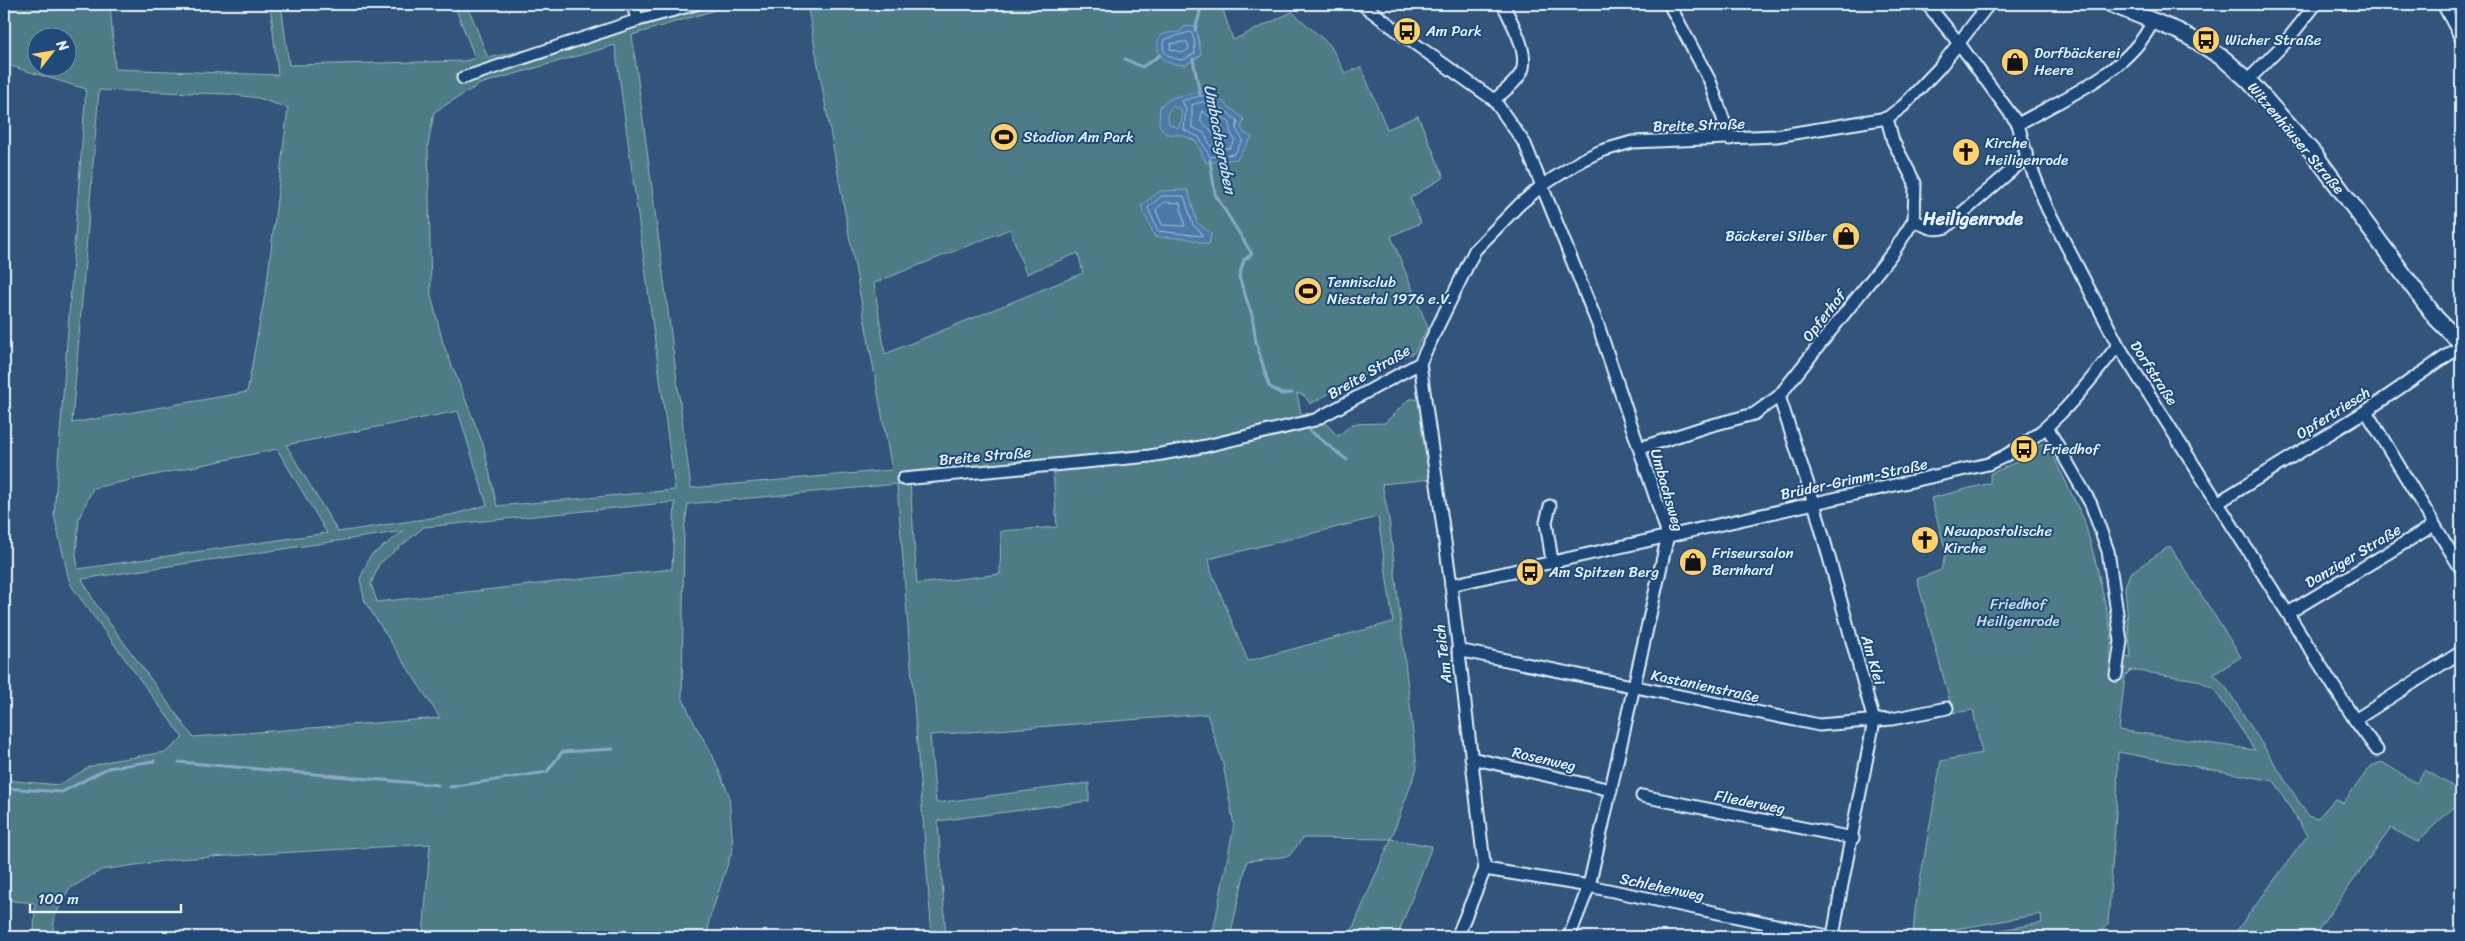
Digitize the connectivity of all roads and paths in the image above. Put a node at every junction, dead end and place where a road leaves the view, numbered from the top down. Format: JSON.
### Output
{"nodes":[{"id":1,"x":632,"y":4,"type":"edge"},
{"id":2,"x":696,"y":4,"type":"edge"},
{"id":3,"x":1362,"y":4,"type":"edge"},
{"id":4,"x":1503,"y":4,"type":"edge"},
{"id":5,"x":1669,"y":4,"type":"edge"},
{"id":6,"x":1927,"y":4,"type":"edge"},
{"id":7,"x":1989,"y":4,"type":"edge"},
{"id":8,"x":2111,"y":4,"type":"edge"},
{"id":9,"x":2316,"y":4,"type":"edge"},
{"id":10,"x":2460,"y":4,"type":"edge"},
{"id":11,"x":2445,"y":6,"type":"edge"},
{"id":12,"x":638,"y":20,"type":"junction"},
{"id":13,"x":2153,"y":21,"type":"junction"},
{"id":14,"x":2461,"y":38,"type":"edge"},
{"id":15,"x":1958,"y":42,"type":"junction"},
{"id":16,"x":463,"y":78,"type":"dead end"},
{"id":17,"x":2248,"y":80,"type":"junction"},
{"id":18,"x":1494,"y":100,"type":"junction"},
{"id":19,"x":1887,"y":118,"type":"junction"},
{"id":20,"x":2018,"y":124,"type":"junction"},
{"id":21,"x":1730,"y":139,"type":"junction"},
{"id":22,"x":2027,"y":157,"type":"junction"},
{"id":23,"x":1543,"y":185,"type":"junction"},
{"id":24,"x":1914,"y":220,"type":"junction"},
{"id":25,"x":2118,"y":345,"type":"junction"},
{"id":26,"x":2461,"y":345,"type":"edge"},
{"id":27,"x":1420,"y":363,"type":"junction"},
{"id":28,"x":1779,"y":396,"type":"junction"},
{"id":29,"x":2366,"y":411,"type":"junction"},
{"id":30,"x":2047,"y":427,"type":"junction"},
{"id":31,"x":1640,"y":448,"type":"junction"},
{"id":32,"x":904,"y":479,"type":"dead end"},
{"id":33,"x":2219,"y":502,"type":"junction"},
{"id":34,"x":1814,"y":503,"type":"junction"},
{"id":35,"x":1550,"y":506,"type":"dead end"},
{"id":36,"x":2434,"y":525,"type":"junction"},
{"id":37,"x":1668,"y":535,"type":"junction"},
{"id":38,"x":1552,"y":561,"type":"junction"},
{"id":39,"x":2461,"y":570,"type":"edge"},
{"id":40,"x":1451,"y":585,"type":"junction"},
{"id":41,"x":2288,"y":613,"type":"junction"},
{"id":42,"x":1458,"y":650,"type":"junction"},
{"id":43,"x":2461,"y":652,"type":"edge"},
{"id":44,"x":2116,"y":675,"type":"dead end"},
{"id":45,"x":1632,"y":686,"type":"junction"},
{"id":46,"x":1947,"y":708,"type":"dead end"},
{"id":47,"x":2355,"y":720,"type":"junction"},
{"id":48,"x":1874,"y":722,"type":"junction"},
{"id":49,"x":2377,"y":750,"type":"dead end"},
{"id":50,"x":1471,"y":758,"type":"junction"},
{"id":51,"x":1611,"y":790,"type":"junction"},
{"id":52,"x":1642,"y":796,"type":"dead end"},
{"id":53,"x":1853,"y":838,"type":"junction"},
{"id":54,"x":1485,"y":869,"type":"junction"},
{"id":55,"x":1589,"y":886,"type":"junction"},
{"id":56,"x":1767,"y":924,"type":"junction"},
{"id":57,"x":1457,"y":937,"type":"edge"},
{"id":58,"x":1569,"y":937,"type":"edge"},
{"id":59,"x":1771,"y":937,"type":"edge"},
{"id":60,"x":1833,"y":937,"type":"edge"}],
"edges":[{"from":1,"to":12,"type":"street"},
{"from":2,"to":12,"type":"street"},
{"from":3,"to":18,"type":"street"},
{"from":4,"to":18,"type":"street"},
{"from":5,"to":21,"type":"street"},
{"from":6,"to":15,"type":"street","name":"Dorfstraße"},
{"from":7,"to":15,"type":"street"},
{"from":8,"to":13,"type":"main road","name":"Witzenhäuser Straße"},
{"from":9,"to":17,"type":"street"},
{"from":10,"to":11,"type":"street"},
{"from":11,"to":14,"type":"street"},
{"from":12,"to":16,"type":"street"},
{"from":13,"to":17,"type":"main road","name":"Witzenhäuser Straße"},
{"from":13,"to":20,"type":"street"},
{"from":15,"to":19,"type":"street"},
{"from":15,"to":20,"type":"street","name":"Dorfstraße"},
{"from":17,"to":26,"type":"main road","name":"Witzenhäuser Straße"},
{"from":18,"to":23,"type":"street","name":"Umbachsweg"},
{"from":19,"to":21,"type":"street","name":"Breite Straße"},
{"from":19,"to":24,"type":"street"},
{"from":20,"to":22,"type":"street","name":"Dorfstraße"},
{"from":21,"to":23,"type":"street","name":"Breite Straße"},
{"from":22,"to":24,"type":"street"},
{"from":22,"to":25,"type":"street","name":"Dorfstraße"},
{"from":23,"to":27,"type":"street","name":"Breite Straße"},
{"from":23,"to":31,"type":"street","name":"Umbachsweg"},
{"from":24,"to":28,"type":"street","name":"Opferhof"},
{"from":25,"to":30,"type":"street","name":"Brüder-Grimm-Straße"},
{"from":25,"to":33,"type":"street","name":"Dorfstraße"},
{"from":26,"to":29,"type":"street","name":"Opfertriesch"},
{"from":27,"to":32,"type":"street","name":"Breite Straße"},
{"from":27,"to":40,"type":"street","name":"Am Teich"},
{"from":28,"to":31,"type":"street","name":"Opferhof"},
{"from":28,"to":34,"type":"street","name":"Am Klei"},
{"from":29,"to":33,"type":"street","name":"Opfertriesch"},
{"from":29,"to":36,"type":"street"},
{"from":30,"to":34,"type":"street","name":"Brüder-Grimm-Straße"},
{"from":30,"to":44,"type":"street"},
{"from":31,"to":37,"type":"street","name":"Umbachsweg"},
{"from":33,"to":41,"type":"street","name":"Dorfstraße"},
{"from":34,"to":37,"type":"street","name":"Brüder-Grimm-Straße"},
{"from":34,"to":48,"type":"street","name":"Am Klei"},
{"from":35,"to":38,"type":"street"},
{"from":36,"to":39,"type":"street"},
{"from":36,"to":41,"type":"street","name":"Danziger Straße"},
{"from":37,"to":38,"type":"street","name":"Brüder-Grimm-Straße"},
{"from":37,"to":45,"type":"street","name":"Umbachsweg"},
{"from":38,"to":40,"type":"street","name":"Brüder-Grimm-Straße"},
{"from":40,"to":42,"type":"street","name":"Am Teich"},
{"from":41,"to":47,"type":"street","name":"Dorfstraße"},
{"from":42,"to":45,"type":"street","name":"Kastanienstraße"},
{"from":42,"to":50,"type":"street","name":"Am Teich"},
{"from":43,"to":47,"type":"street"},
{"from":45,"to":48,"type":"street","name":"Kastanienstraße"},
{"from":45,"to":51,"type":"street","name":"Umbachsweg"},
{"from":46,"to":48,"type":"street","name":"Kastanienstraße"},
{"from":47,"to":49,"type":"street","name":"Dorfstraße"},
{"from":48,"to":53,"type":"street","name":"Am Klei"},
{"from":50,"to":51,"type":"street","name":"Rosenweg"},
{"from":50,"to":54,"type":"street","name":"Am Teich"},
{"from":51,"to":55,"type":"street","name":"Umbachsweg"},
{"from":52,"to":53,"type":"street","name":"Fliederweg"},
{"from":53,"to":60,"type":"street","name":"Am Klei"},
{"from":54,"to":55,"type":"street","name":"Schlehenweg"},
{"from":54,"to":57,"type":"street","name":"Am Teich"},
{"from":55,"to":56,"type":"street","name":"Schlehenweg"},
{"from":55,"to":58,"type":"street","name":"Umbachsweg"},
{"from":56,"to":59,"type":"street"},
{"from":56,"to":60,"type":"street","name":"Schlehenweg"}]}
